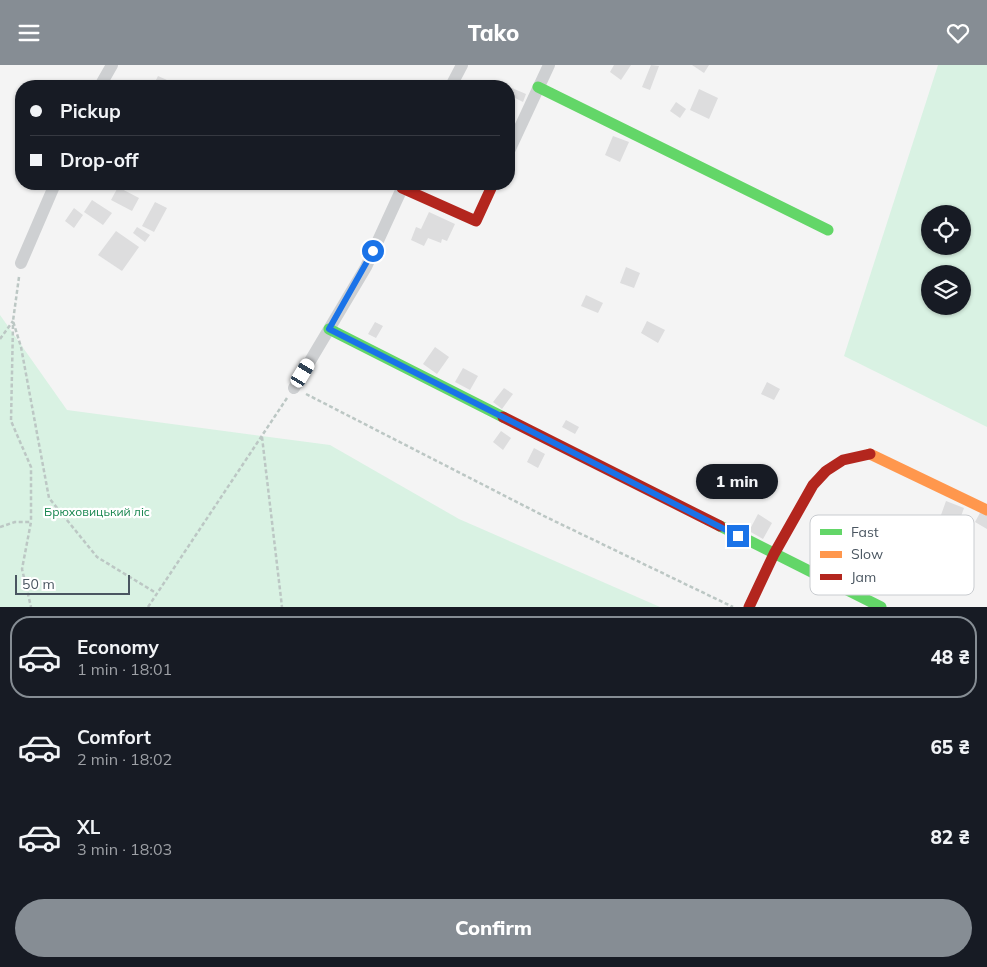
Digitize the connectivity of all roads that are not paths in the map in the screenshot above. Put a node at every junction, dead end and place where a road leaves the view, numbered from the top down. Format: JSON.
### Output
{"nodes":[{"id":1,"x":112,"y":65,"type":"edge"},
{"id":2,"x":462,"y":65,"type":"edge"},
{"id":3,"x":549,"y":65,"type":"edge"},
{"id":4,"x":103,"y":80,"type":"edge"},
{"id":5,"x":454,"y":80,"type":"edge"},
{"id":6,"x":538,"y":87,"type":"junction"},
{"id":7,"x":515,"y":138,"type":"edge"},
{"id":8,"x":52,"y":190,"type":"edge"},
{"id":9,"x":401,"y":190,"type":"edge"},
{"id":10,"x":411,"y":190,"type":"edge"},
{"id":11,"x":490,"y":190,"type":"edge"},
{"id":12,"x":828,"y":230,"type":"dead end"},
{"id":13,"x":21,"y":263,"type":"road end"},
{"id":14,"x":329,"y":329,"type":"junction"},
{"id":15,"x":294,"y":388,"type":"road end"},
{"id":16,"x":987,"y":510,"type":"edge"},
{"id":17,"x":774,"y":554,"type":"junction"},
{"id":18,"x":810,"y":572,"type":"edge"},
{"id":19,"x":857,"y":595,"type":"edge"},
{"id":20,"x":749,"y":607,"type":"edge"},
{"id":21,"x":881,"y":607,"type":"edge"}],
"edges":[{"from":1,"to":4,"type":"street"},
{"from":2,"to":5,"type":"street"},
{"from":3,"to":6,"type":"street"},
{"from":6,"to":7,"type":"street"},
{"from":6,"to":12,"type":"street"},
{"from":8,"to":13,"type":"street"},
{"from":9,"to":14,"type":"street"},
{"from":10,"to":11,"type":"street"},
{"from":14,"to":15,"type":"street"},
{"from":14,"to":17,"type":"street"},
{"from":16,"to":17,"type":"street"},
{"from":17,"to":18,"type":"street"},
{"from":17,"to":20,"type":"street"},
{"from":19,"to":21,"type":"street"}]}
